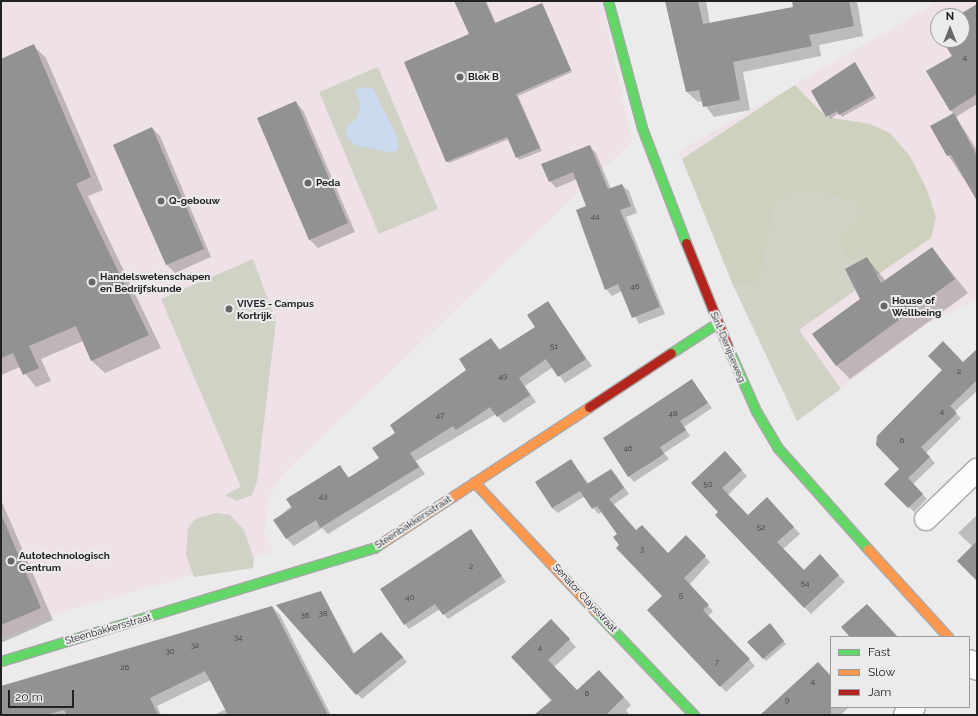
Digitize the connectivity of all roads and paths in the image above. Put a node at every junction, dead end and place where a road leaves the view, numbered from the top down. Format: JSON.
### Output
{"nodes":[{"id":1,"x":608,"y":1,"type":"edge"},
{"id":2,"x":717,"y":323,"type":"junction"},
{"id":3,"x":977,"y":470,"type":"edge"},
{"id":4,"x":474,"y":482,"type":"junction"},
{"id":5,"x":926,"y":519,"type":"dead end"},
{"id":6,"x":947,"y":636,"type":"edge"},
{"id":7,"x":1,"y":661,"type":"edge"},
{"id":8,"x":913,"y":708,"type":"edge"},
{"id":9,"x":694,"y":715,"type":"edge"},
{"id":10,"x":904,"y":715,"type":"edge"}],
"edges":[{"from":1,"to":2,"type":"street","name":"Sint-Denijseweg"},
{"from":2,"to":4,"type":"street","name":"Steenbakkersstraat"},
{"from":2,"to":6,"type":"street","name":"Sint-Denijseweg"},
{"from":3,"to":5,"type":"street"},
{"from":4,"to":7,"type":"street","name":"Steenbakkersstraat"},
{"from":4,"to":9,"type":"street","name":"Senator Claysstraat"},
{"from":8,"to":10,"type":"street"}]}
